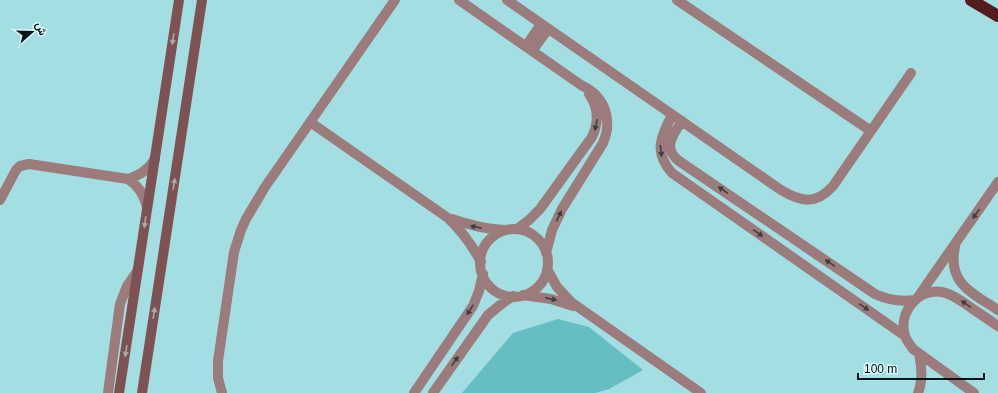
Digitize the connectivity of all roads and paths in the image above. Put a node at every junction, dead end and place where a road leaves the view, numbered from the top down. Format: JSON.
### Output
{"nodes":[{"id":1,"x":179,"y":0,"type":"edge"},
{"id":2,"x":202,"y":0,"type":"edge"},
{"id":3,"x":395,"y":0,"type":"edge"},
{"id":4,"x":460,"y":0,"type":"edge"},
{"id":5,"x":507,"y":0,"type":"edge"},
{"id":6,"x":677,"y":0,"type":"edge"},
{"id":7,"x":971,"y":0,"type":"edge"},
{"id":8,"x":998,"y":16,"type":"edge"},
{"id":9,"x":545,"y":26,"type":"junction"},
{"id":10,"x":529,"y":48,"type":"junction"},
{"id":11,"x":911,"y":73,"type":"dead end"},
{"id":12,"x":581,"y":85,"type":"junction"},
{"id":13,"x":672,"y":115,"type":"junction"},
{"id":14,"x":682,"y":121,"type":"junction"},
{"id":15,"x":310,"y":122,"type":"junction"},
{"id":16,"x":871,"y":131,"type":"junction"},
{"id":17,"x":155,"y":159,"type":"junction"},
{"id":18,"x":128,"y":179,"type":"junction"},
{"id":19,"x":998,"y":182,"type":"edge"},
{"id":20,"x":0,"y":200,"type":"edge"},
{"id":21,"x":147,"y":207,"type":"junction"},
{"id":22,"x":448,"y":218,"type":"junction"},
{"id":23,"x":517,"y":229,"type":"junction"},
{"id":24,"x":506,"y":230,"type":"junction"},
{"id":25,"x":956,"y":243,"type":"junction"},
{"id":26,"x":546,"y":253,"type":"junction"},
{"id":27,"x":481,"y":262,"type":"junction"},
{"id":28,"x":547,"y":269,"type":"junction"},
{"id":29,"x":138,"y":270,"type":"junction"},
{"id":30,"x":483,"y":274,"type":"junction"},
{"id":31,"x":518,"y":296,"type":"junction"},
{"id":32,"x":916,"y":299,"type":"junction"},
{"id":33,"x":579,"y":308,"type":"junction"},
{"id":34,"x":998,"y":310,"type":"edge"},
{"id":35,"x":998,"y":326,"type":"edge"},
{"id":36,"x":905,"y":336,"type":"junction"},
{"id":37,"x":919,"y":354,"type":"junction"},
{"id":38,"x":108,"y":393,"type":"edge"},
{"id":39,"x":119,"y":393,"type":"edge"},
{"id":40,"x":142,"y":393,"type":"edge"},
{"id":41,"x":222,"y":393,"type":"edge"},
{"id":42,"x":414,"y":393,"type":"edge"},
{"id":43,"x":433,"y":393,"type":"edge"},
{"id":44,"x":702,"y":393,"type":"edge"},
{"id":45,"x":918,"y":393,"type":"edge"},
{"id":46,"x":974,"y":393,"type":"edge"}],
"edges":[{"from":1,"to":17,"type":"street","one_way":true},
{"from":40,"to":2,"type":"street","one_way":true},
{"from":3,"to":15,"type":"street"},
{"from":4,"to":10,"type":"street"},
{"from":5,"to":9,"type":"street"},
{"from":6,"to":16,"type":"street"},
{"from":7,"to":8,"type":"highway"},
{"from":9,"to":10,"type":"street"},
{"from":9,"to":13,"type":"street"},
{"from":10,"to":12,"type":"street"},
{"from":11,"to":16,"type":"street"},
{"from":12,"to":23,"type":"street","one_way":true},
{"from":26,"to":12,"type":"street","one_way":true},
{"from":13,"to":14,"type":"street"},
{"from":13,"to":36,"type":"street","one_way":true},
{"from":14,"to":16,"type":"street"},
{"from":32,"to":14,"type":"street","one_way":true},
{"from":15,"to":22,"type":"street"},
{"from":15,"to":41,"type":"street"},
{"from":17,"to":18,"type":"street"},
{"from":17,"to":21,"type":"street"},
{"from":18,"to":20,"type":"street"},
{"from":18,"to":21,"type":"street"},
{"from":19,"to":25,"type":"street","one_way":true},
{"from":21,"to":29,"type":"street","one_way":true},
{"from":24,"to":22,"type":"street","one_way":true},
{"from":22,"to":27,"type":"street"},
{"from":23,"to":24,"type":"street"},
{"from":23,"to":26,"type":"street"},
{"from":24,"to":27,"type":"street"},
{"from":25,"to":32,"type":"street"},
{"from":25,"to":34,"type":"street"},
{"from":26,"to":28,"type":"street"},
{"from":27,"to":30,"type":"street"},
{"from":28,"to":31,"type":"street"},
{"from":28,"to":33,"type":"street"},
{"from":29,"to":38,"type":"street"},
{"from":29,"to":39,"type":"street","one_way":true},
{"from":30,"to":31,"type":"street"},
{"from":30,"to":42,"type":"street","one_way":true},
{"from":31,"to":33,"type":"street","one_way":true},
{"from":43,"to":31,"type":"street","one_way":true},
{"from":35,"to":32,"type":"street","one_way":true},
{"from":32,"to":36,"type":"street"},
{"from":33,"to":44,"type":"street"},
{"from":36,"to":37,"type":"street"},
{"from":37,"to":45,"type":"street"},
{"from":37,"to":46,"type":"street"}]}
